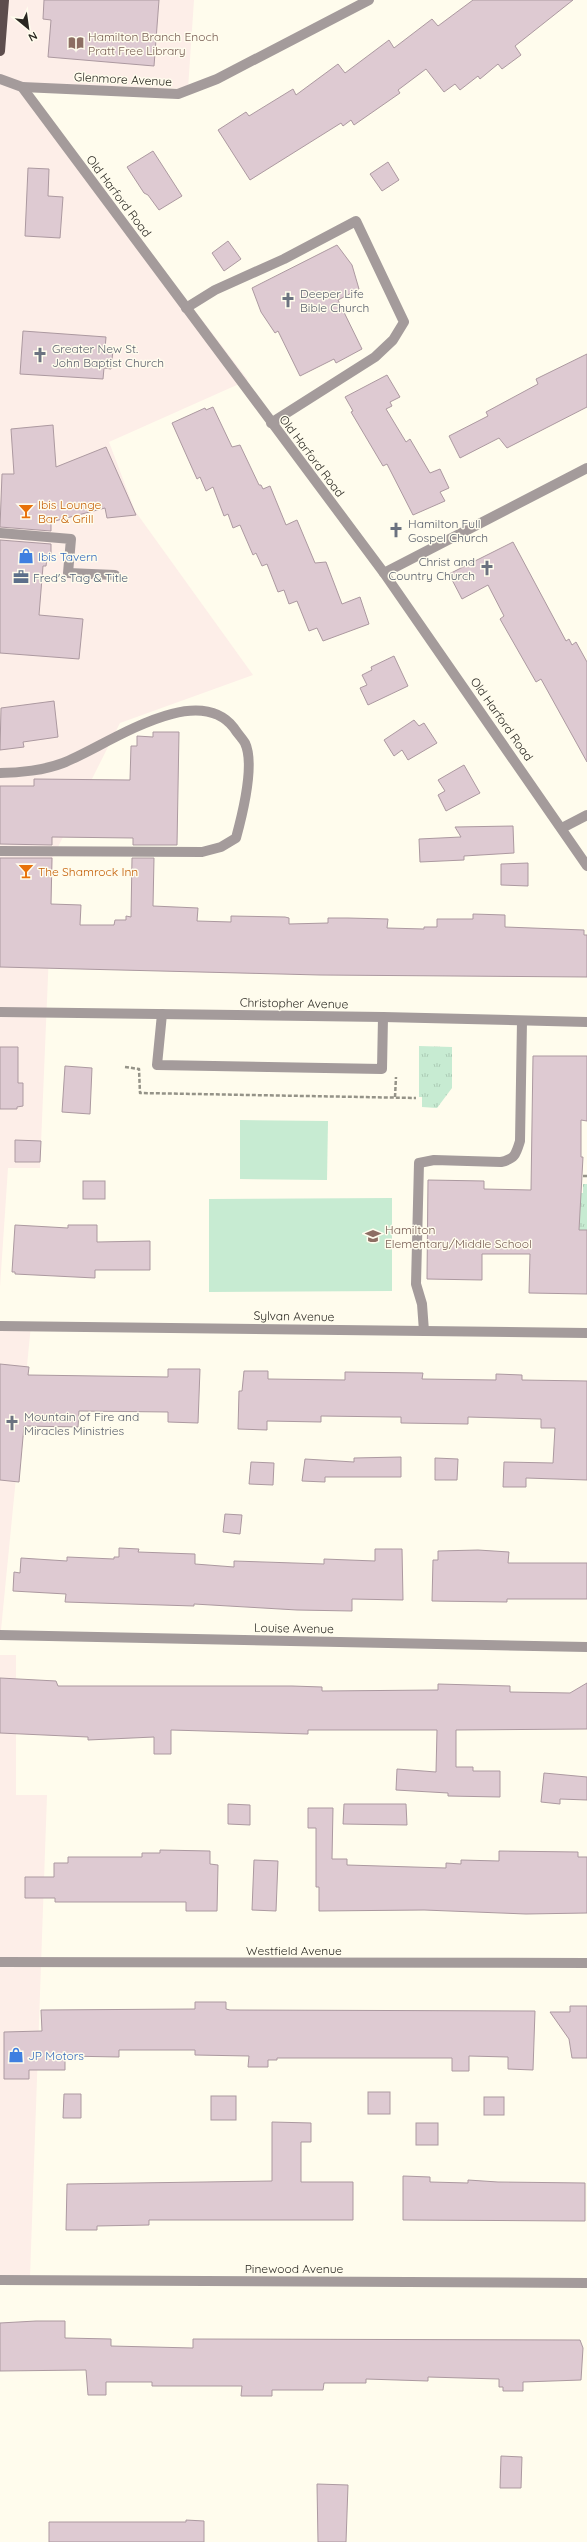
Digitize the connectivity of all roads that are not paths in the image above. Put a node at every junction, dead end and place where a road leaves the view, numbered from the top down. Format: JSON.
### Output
{"nodes":[{"id":1,"x":4,"y":0,"type":"edge"},
{"id":2,"x":369,"y":0,"type":"edge"},
{"id":3,"x":0,"y":51,"type":"edge"},
{"id":4,"x":0,"y":79,"type":"edge"},
{"id":5,"x":22,"y":87,"type":"junction"},
{"id":6,"x":186,"y":308,"type":"junction"},
{"id":7,"x":271,"y":423,"type":"junction"},
{"id":8,"x":587,"y":468,"type":"edge"},
{"id":9,"x":0,"y":533,"type":"edge"},
{"id":10,"x":384,"y":573,"type":"junction"},
{"id":11,"x":115,"y":575,"type":"dead end"},
{"id":12,"x":0,"y":773,"type":"edge"},
{"id":13,"x":587,"y":815,"type":"edge"},
{"id":14,"x":562,"y":828,"type":"junction"},
{"id":15,"x":0,"y":851,"type":"edge"},
{"id":16,"x":587,"y":866,"type":"edge"},
{"id":17,"x":0,"y":1012,"type":"edge"},
{"id":18,"x":162,"y":1014,"type":"junction"},
{"id":19,"x":383,"y":1017,"type":"junction"},
{"id":20,"x":522,"y":1021,"type":"junction"},
{"id":21,"x":587,"y":1022,"type":"edge"},
{"id":22,"x":0,"y":1326,"type":"edge"},
{"id":23,"x":424,"y":1331,"type":"junction"},
{"id":24,"x":587,"y":1333,"type":"edge"},
{"id":25,"x":0,"y":1635,"type":"edge"},
{"id":26,"x":587,"y":1647,"type":"edge"},
{"id":27,"x":0,"y":1962,"type":"edge"},
{"id":28,"x":587,"y":1963,"type":"edge"},
{"id":29,"x":0,"y":2280,"type":"edge"},
{"id":30,"x":587,"y":2283,"type":"edge"}],
"edges":[{"from":1,"to":3,"type":"main road"},
{"from":2,"to":5,"type":"street","name":"Glenmore Avenue"},
{"from":4,"to":5,"type":"street"},
{"from":5,"to":6,"type":"street","name":"Old Harford Road"},
{"from":6,"to":7,"type":"street","name":"Old Harford Road"},
{"from":6,"to":7,"type":"street"},
{"from":7,"to":10,"type":"street","name":"Old Harford Road"},
{"from":8,"to":10,"type":"street"},
{"from":9,"to":11,"type":"street"},
{"from":10,"to":14,"type":"street","name":"Old Harford Road"},
{"from":12,"to":15,"type":"street"},
{"from":13,"to":14,"type":"street"},
{"from":14,"to":16,"type":"street","name":"Old Harford Road"},
{"from":17,"to":18,"type":"street","name":"Christopher Avenue"},
{"from":18,"to":19,"type":"street","name":"Christopher Avenue"},
{"from":18,"to":19,"type":"street"},
{"from":19,"to":20,"type":"street","name":"Christopher Avenue"},
{"from":20,"to":21,"type":"street","name":"Christopher Avenue"},
{"from":20,"to":23,"type":"street"},
{"from":22,"to":23,"type":"street","name":"Sylvan Avenue"},
{"from":23,"to":24,"type":"street","name":"Sylvan Avenue"},
{"from":25,"to":26,"type":"street","name":"Louise Avenue"},
{"from":27,"to":28,"type":"street","name":"Westfield Avenue"},
{"from":29,"to":30,"type":"street","name":"Pinewood Avenue"}]}
